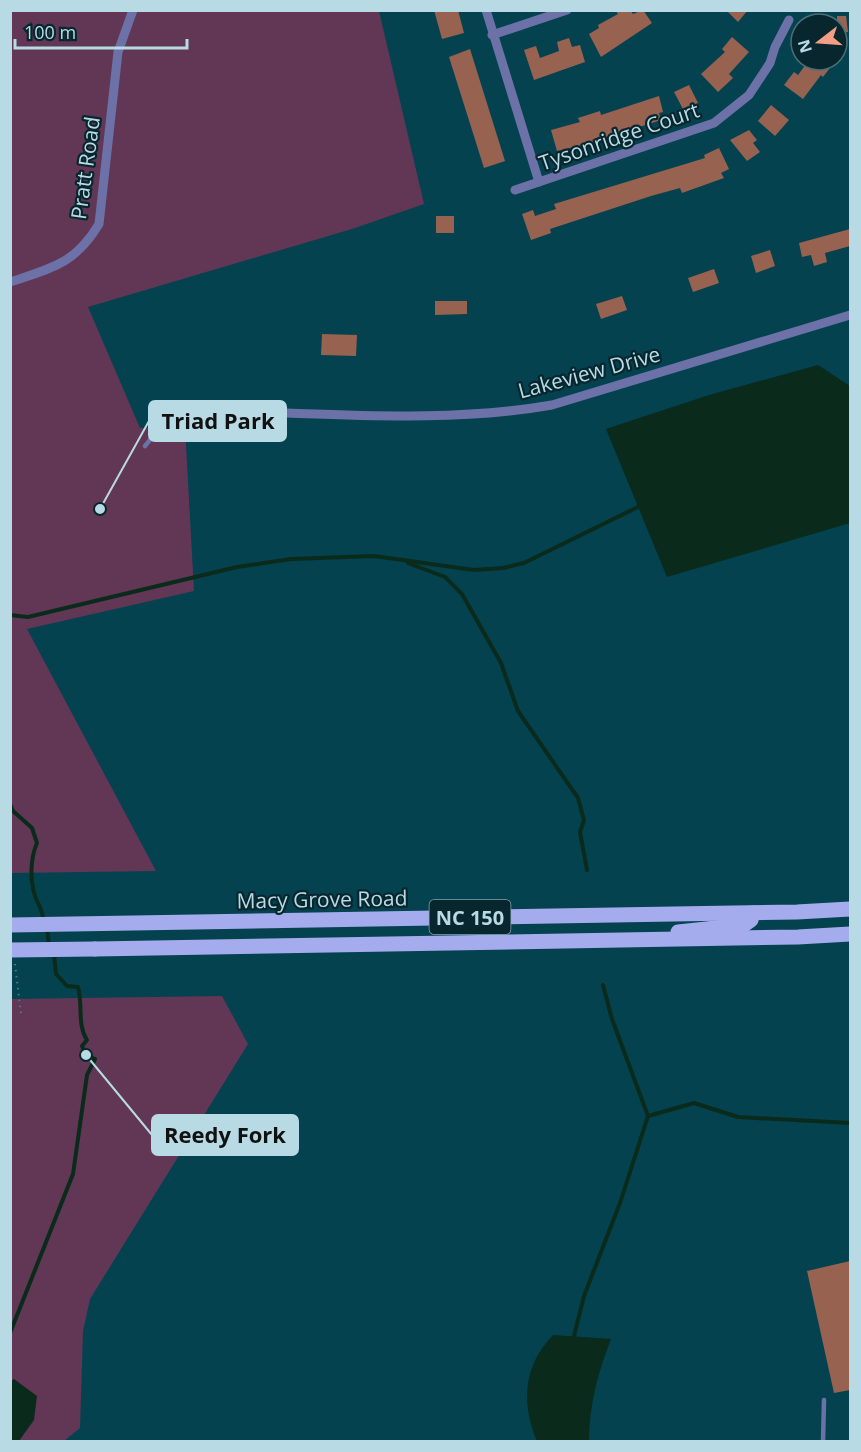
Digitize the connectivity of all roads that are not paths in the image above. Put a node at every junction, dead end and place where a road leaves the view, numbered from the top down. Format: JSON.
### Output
{"nodes":[{"id":1,"x":133,"y":10,"type":"edge"},
{"id":2,"x":486,"y":10,"type":"edge"},
{"id":3,"x":567,"y":10,"type":"edge"},
{"id":4,"x":789,"y":20,"type":"dead end"},
{"id":5,"x":492,"y":35,"type":"junction"},
{"id":6,"x":539,"y":182,"type":"junction"},
{"id":7,"x":515,"y":190,"type":"dead end"},
{"id":8,"x":10,"y":282,"type":"edge"},
{"id":9,"x":850,"y":315,"type":"edge"},
{"id":10,"x":257,"y":412,"type":"joint"},
{"id":11,"x":146,"y":446,"type":"dead end"},
{"id":12,"x":850,"y":909,"type":"edge"},
{"id":13,"x":753,"y":913,"type":"junction"},
{"id":14,"x":10,"y":925,"type":"edge"},
{"id":15,"x":850,"y":934,"type":"edge"},
{"id":16,"x":634,"y":940,"type":"junction"},
{"id":17,"x":12,"y":952,"type":"edge"},
{"id":18,"x":824,"y":1400,"type":"dead end"},
{"id":19,"x":823,"y":1442,"type":"edge"}],
"edges":[{"from":1,"to":8,"type":"street","name":"Pratt Road"},
{"from":2,"to":5,"type":"street"},
{"from":3,"to":5,"type":"street"},
{"from":4,"to":6,"type":"street","name":"Tysonridge Court"},
{"from":5,"to":6,"type":"street"},
{"from":6,"to":7,"type":"street","name":"Tysonridge Court"},
{"from":9,"to":10,"type":"street","name":"Lakeview Drive"},
{"from":10,"to":11,"type":"lane"},
{"from":12,"to":13,"type":"main road","name":"Macy Grove Road","number":"NC 150"},
{"from":13,"to":14,"type":"main road","name":"Macy Grove Road","number":"NC 150"},
{"from":13,"to":16,"type":"main road"},
{"from":15,"to":16,"type":"main road","number":"NC 150"},
{"from":16,"to":17,"type":"main road","number":"NC 150","bridge":true},
{"from":18,"to":19,"type":"lane"}]}
